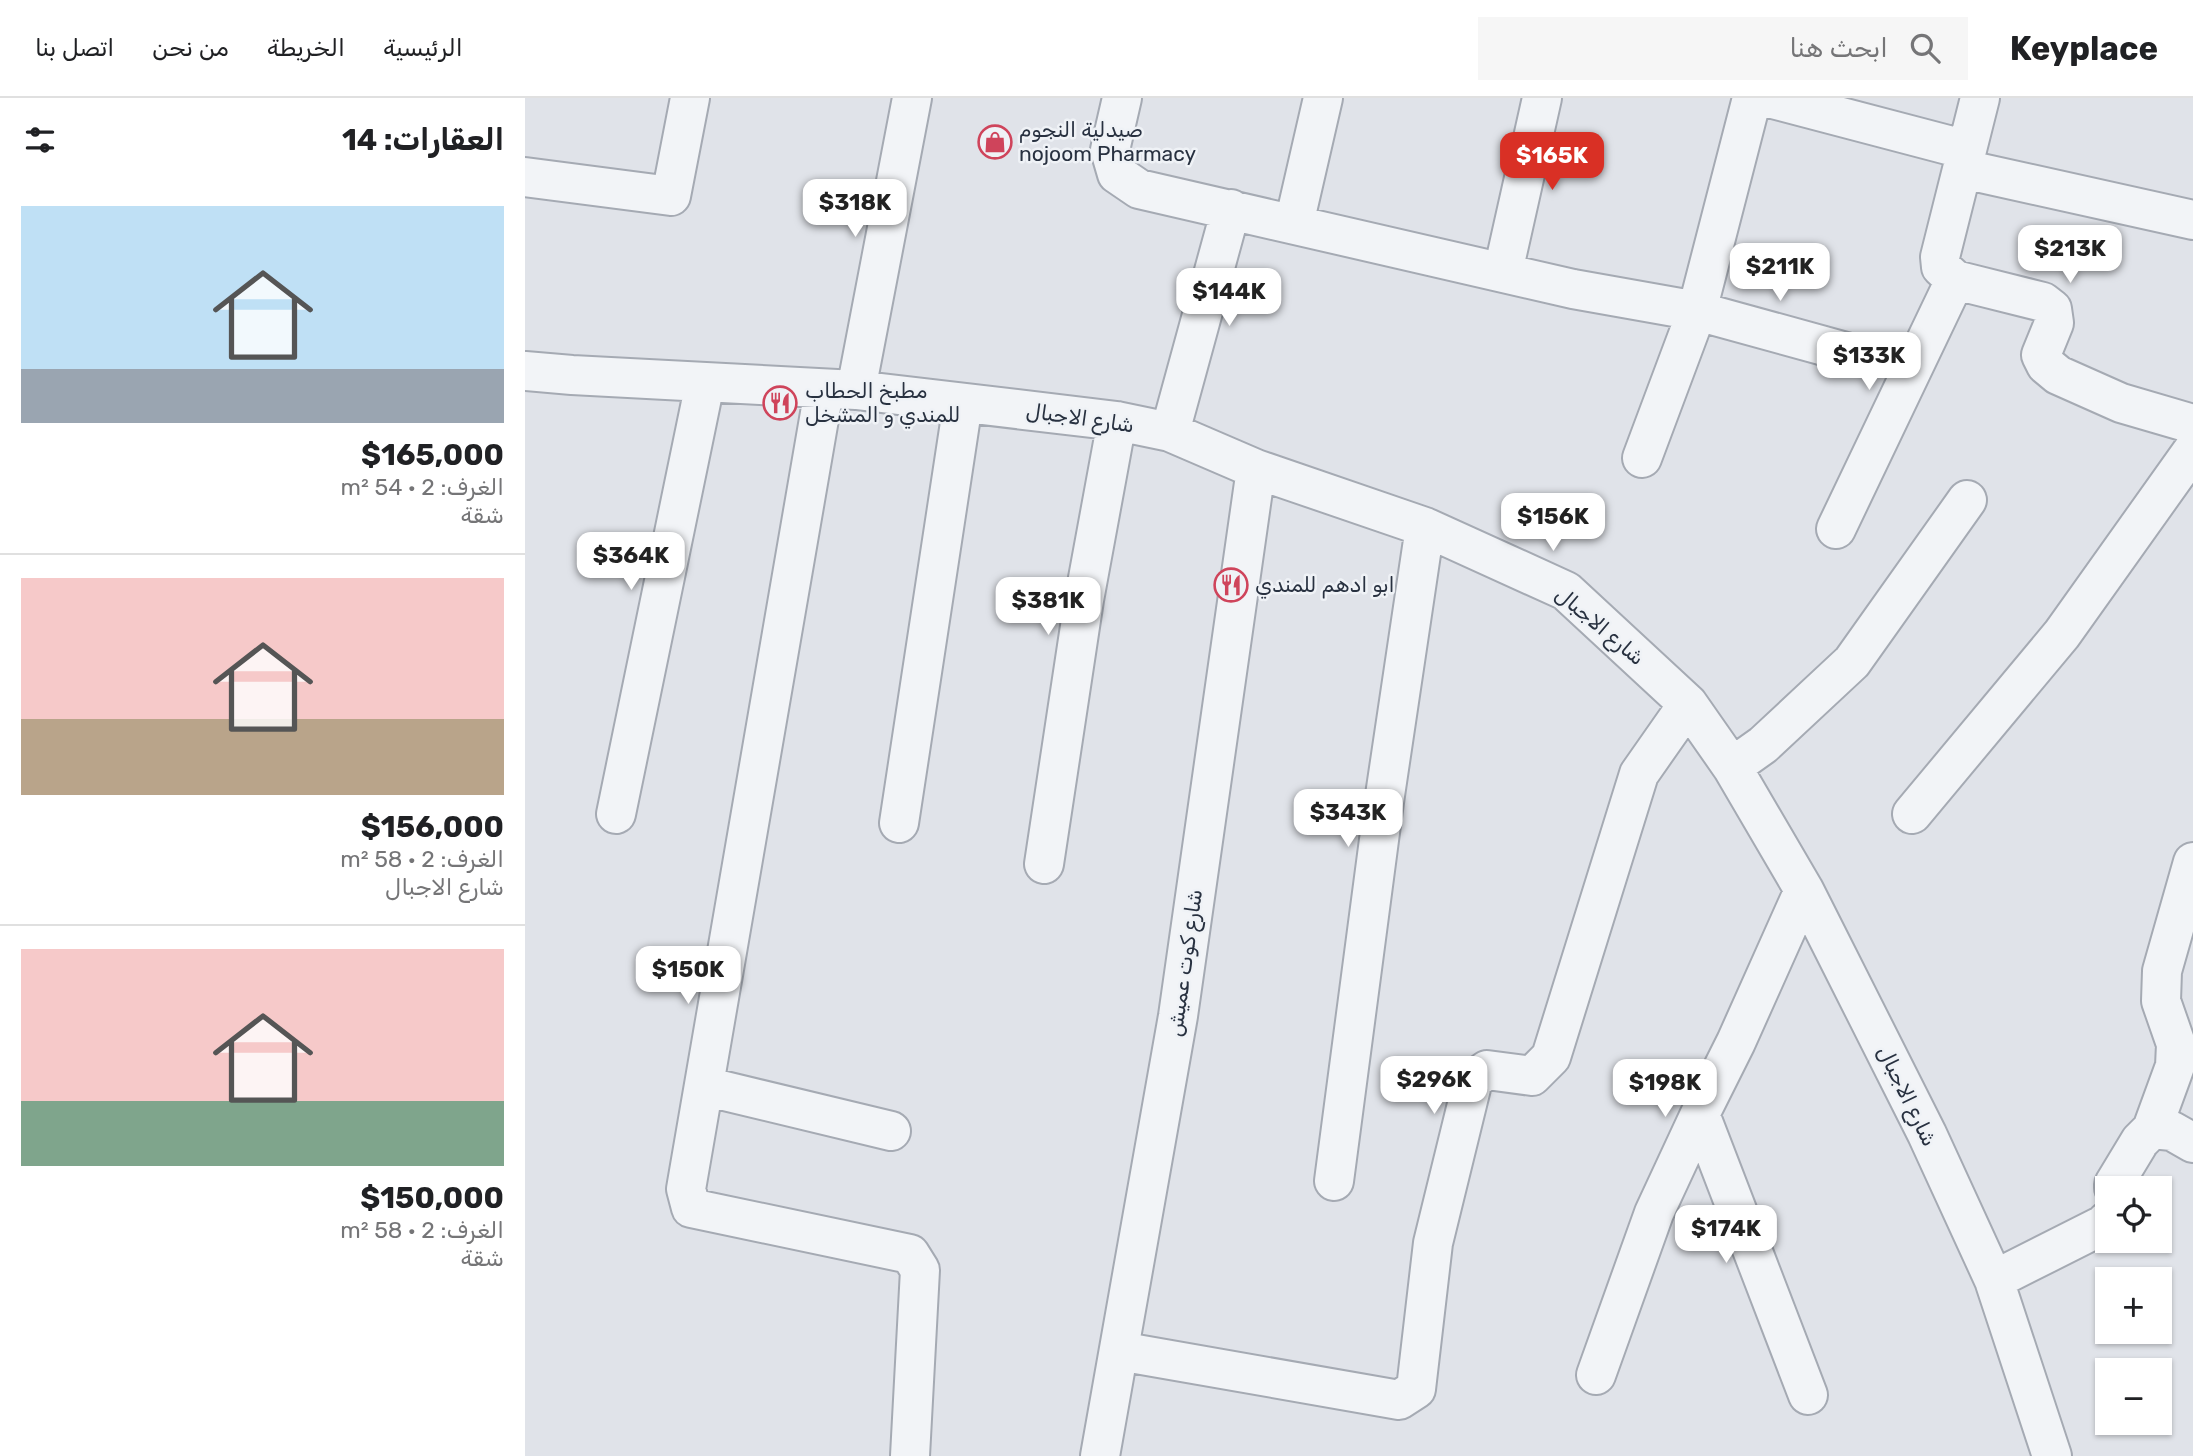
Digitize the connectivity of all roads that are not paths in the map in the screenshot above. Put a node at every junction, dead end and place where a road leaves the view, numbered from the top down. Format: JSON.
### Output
{"nodes":[{"id":1,"x":690,"y":98,"type":"edge"},
{"id":2,"x":912,"y":98,"type":"edge"},
{"id":3,"x":1122,"y":98,"type":"edge"},
{"id":4,"x":1323,"y":98,"type":"edge"},
{"id":5,"x":1542,"y":98,"type":"edge"},
{"id":6,"x":1752,"y":98,"type":"edge"},
{"id":7,"x":1769,"y":98,"type":"edge"},
{"id":8,"x":1980,"y":98,"type":"edge"},
{"id":9,"x":1965,"y":159,"type":"junction"},
{"id":10,"x":525,"y":177,"type":"edge"},
{"id":11,"x":1231,"y":209,"type":"junction"},
{"id":12,"x":2193,"y":220,"type":"edge"},
{"id":13,"x":1294,"y":223,"type":"junction"},
{"id":14,"x":1503,"y":272,"type":"junction"},
{"id":15,"x":1955,"y":280,"type":"junction"},
{"id":16,"x":1697,"y":311,"type":"junction"},
{"id":17,"x":1846,"y":352,"type":"dead end"},
{"id":18,"x":525,"y":371,"type":"edge"},
{"id":19,"x":705,"y":383,"type":"junction"},
{"id":20,"x":840,"y":390,"type":"junction"},
{"id":21,"x":963,"y":403,"type":"junction"},
{"id":22,"x":1117,"y":421,"type":"junction"},
{"id":23,"x":2193,"y":424,"type":"edge"},
{"id":24,"x":1170,"y":432,"type":"junction"},
{"id":25,"x":2193,"y":450,"type":"edge"},
{"id":26,"x":1642,"y":458,"type":"dead end"},
{"id":27,"x":1256,"y":469,"type":"junction"},
{"id":28,"x":1966,"y":500,"type":"dead end"},
{"id":29,"x":1425,"y":527,"type":"junction"},
{"id":30,"x":1836,"y":529,"type":"dead end"},
{"id":31,"x":1688,"y":704,"type":"junction"},
{"id":32,"x":1732,"y":767,"type":"junction"},
{"id":33,"x":616,"y":814,"type":"dead end"},
{"id":34,"x":1912,"y":814,"type":"dead end"},
{"id":35,"x":899,"y":824,"type":"dead end"},
{"id":36,"x":2193,"y":862,"type":"edge"},
{"id":37,"x":1044,"y":864,"type":"dead end"},
{"id":38,"x":1804,"y":890,"type":"junction"},
{"id":39,"x":704,"y":1086,"type":"junction"},
{"id":40,"x":1700,"y":1114,"type":"junction"},
{"id":41,"x":2152,"y":1129,"type":"junction"},
{"id":42,"x":891,"y":1131,"type":"dead end"},
{"id":43,"x":2193,"y":1143,"type":"edge"},
{"id":44,"x":2119,"y":1176,"type":"edge"},
{"id":45,"x":1334,"y":1181,"type":"dead end"},
{"id":46,"x":2095,"y":1229,"type":"edge"},
{"id":47,"x":1994,"y":1280,"type":"junction"},
{"id":48,"x":1119,"y":1351,"type":"junction"},
{"id":49,"x":1596,"y":1376,"type":"dead end"},
{"id":50,"x":1808,"y":1395,"type":"dead end"},
{"id":51,"x":910,"y":1456,"type":"edge"},
{"id":52,"x":1100,"y":1456,"type":"edge"},
{"id":53,"x":2052,"y":1456,"type":"edge"}],
"edges":[{"from":1,"to":10,"type":"street"},
{"from":2,"to":20,"type":"street"},
{"from":3,"to":11,"type":"street"},
{"from":4,"to":13,"type":"street"},
{"from":5,"to":14,"type":"street"},
{"from":6,"to":16,"type":"street"},
{"from":7,"to":9,"type":"street"},
{"from":8,"to":9,"type":"street"},
{"from":9,"to":12,"type":"street"},
{"from":9,"to":15,"type":"street"},
{"from":11,"to":13,"type":"street"},
{"from":11,"to":24,"type":"street"},
{"from":13,"to":14,"type":"street"},
{"from":14,"to":16,"type":"street"},
{"from":15,"to":23,"type":"street"},
{"from":15,"to":30,"type":"street"},
{"from":16,"to":17,"type":"street"},
{"from":16,"to":26,"type":"street"},
{"from":18,"to":19,"type":"street","name":"شارع الاجبال"},
{"from":19,"to":20,"type":"street","name":"شارع الاجبال"},
{"from":19,"to":33,"type":"street"},
{"from":20,"to":21,"type":"street","name":"شارع الاجبال"},
{"from":20,"to":39,"type":"street"},
{"from":21,"to":22,"type":"street","name":"شارع الاجبال"},
{"from":21,"to":35,"type":"street"},
{"from":22,"to":24,"type":"street","name":"شارع الاجبال"},
{"from":22,"to":37,"type":"street"},
{"from":24,"to":27,"type":"street","name":"شارع الاجبال"},
{"from":25,"to":34,"type":"street"},
{"from":27,"to":29,"type":"street","name":"شارع الاجبال"},
{"from":27,"to":48,"type":"street","name":"شارع كوت عميش"},
{"from":28,"to":32,"type":"street"},
{"from":29,"to":31,"type":"street","name":"شارع الاجبال"},
{"from":29,"to":45,"type":"street"},
{"from":31,"to":32,"type":"street","name":"شارع الاجبال"},
{"from":31,"to":48,"type":"street"},
{"from":32,"to":38,"type":"street","name":"شارع الاجبال"},
{"from":36,"to":41,"type":"street"},
{"from":38,"to":40,"type":"street"},
{"from":38,"to":47,"type":"street","name":"شارع الاجبال"},
{"from":39,"to":42,"type":"street"},
{"from":39,"to":51,"type":"street"},
{"from":40,"to":49,"type":"street"},
{"from":40,"to":50,"type":"street"},
{"from":41,"to":43,"type":"street"},
{"from":41,"to":44,"type":"street"},
{"from":46,"to":47,"type":"street"},
{"from":47,"to":53,"type":"street","name":"شارع الاجبال"},
{"from":48,"to":52,"type":"street","name":"شارع كوت عميش"}]}
